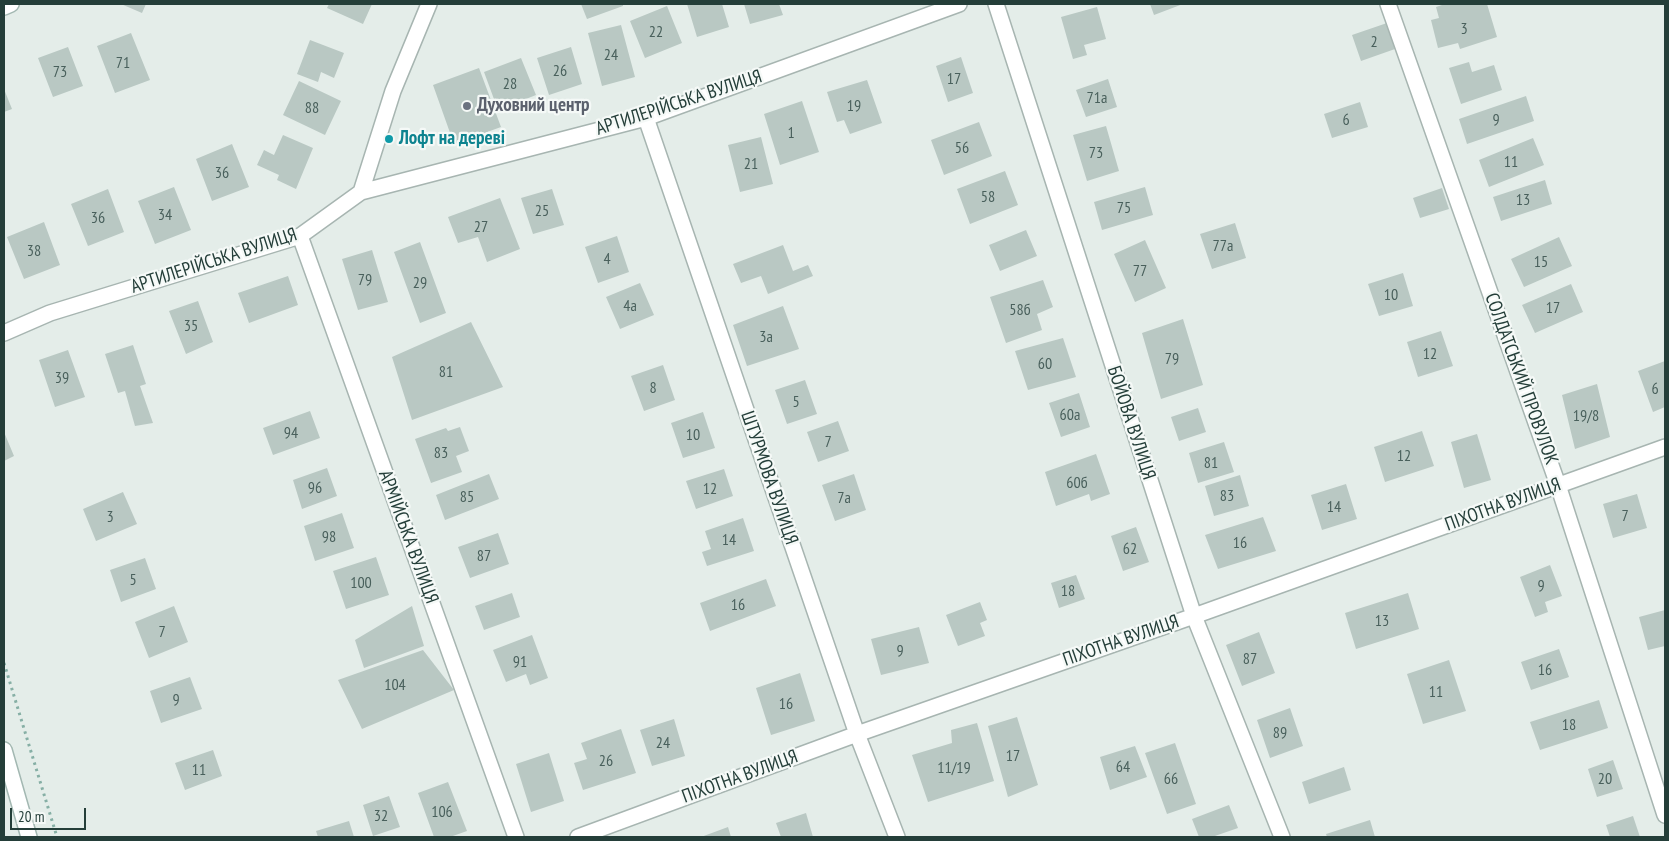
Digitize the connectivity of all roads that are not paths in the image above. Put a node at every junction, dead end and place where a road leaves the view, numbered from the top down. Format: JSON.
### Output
{"nodes":[{"id":1,"x":11,"y":4,"type":"edge"},
{"id":2,"x":429,"y":4,"type":"edge"},
{"id":3,"x":959,"y":4,"type":"edge"},
{"id":4,"x":996,"y":4,"type":"edge"},
{"id":5,"x":1388,"y":4,"type":"edge"},
{"id":6,"x":4,"y":7,"type":"edge"},
{"id":7,"x":646,"y":118,"type":"junction"},
{"id":8,"x":361,"y":192,"type":"junction"},
{"id":9,"x":300,"y":236,"type":"junction"},
{"id":10,"x":4,"y":333,"type":"edge"},
{"id":11,"x":1665,"y":447,"type":"edge"},
{"id":12,"x":1558,"y":485,"type":"junction"},
{"id":13,"x":1194,"y":616,"type":"junction"},
{"id":14,"x":857,"y":734,"type":"junction"},
{"id":15,"x":4,"y":750,"type":"edge"},
{"id":16,"x":1665,"y":815,"type":"edge"},
{"id":17,"x":29,"y":837,"type":"edge"},
{"id":18,"x":516,"y":837,"type":"edge"},
{"id":19,"x":578,"y":837,"type":"edge"},
{"id":20,"x":897,"y":837,"type":"edge"},
{"id":21,"x":1282,"y":837,"type":"edge"}],
"edges":[{"from":1,"to":6,"type":"street"},
{"from":2,"to":8,"type":"street"},
{"from":3,"to":7,"type":"street","name":"АРТИЛЕРІЙСЬКА ВУЛИЦЯ"},
{"from":4,"to":13,"type":"street","name":"БОЙОВА ВУЛИЦЯ"},
{"from":5,"to":12,"type":"street","name":"СОЛДАТСЬКИЙ ПРОВУЛОК"},
{"from":7,"to":8,"type":"street","name":"АРТИЛЕРІЙСЬКА ВУЛИЦЯ"},
{"from":7,"to":14,"type":"street","name":"ШТУРМОВА ВУЛИЦЯ"},
{"from":8,"to":9,"type":"street","name":"АРТИЛЕРІЙСЬКА ВУЛИЦЯ"},
{"from":9,"to":10,"type":"street","name":"АРТИЛЕРІЙСЬКА ВУЛИЦЯ"},
{"from":9,"to":18,"type":"street","name":"АРМІЙСЬКА ВУЛИЦЯ"},
{"from":11,"to":12,"type":"street","name":"ПІХОТНА ВУЛИЦЯ"},
{"from":12,"to":13,"type":"street","name":"ПІХОТНА ВУЛИЦЯ"},
{"from":12,"to":16,"type":"street","name":"СОЛДАТСЬКИЙ ПРОВУЛОК"},
{"from":13,"to":14,"type":"street","name":"ПІХОТНА ВУЛИЦЯ"},
{"from":13,"to":21,"type":"street","name":"БОЙОВА ВУЛИЦЯ"},
{"from":14,"to":19,"type":"street","name":"ПІХОТНА ВУЛИЦЯ"},
{"from":14,"to":20,"type":"street","name":"ШТУРМОВА ВУЛИЦЯ"},
{"from":15,"to":17,"type":"street"}]}
